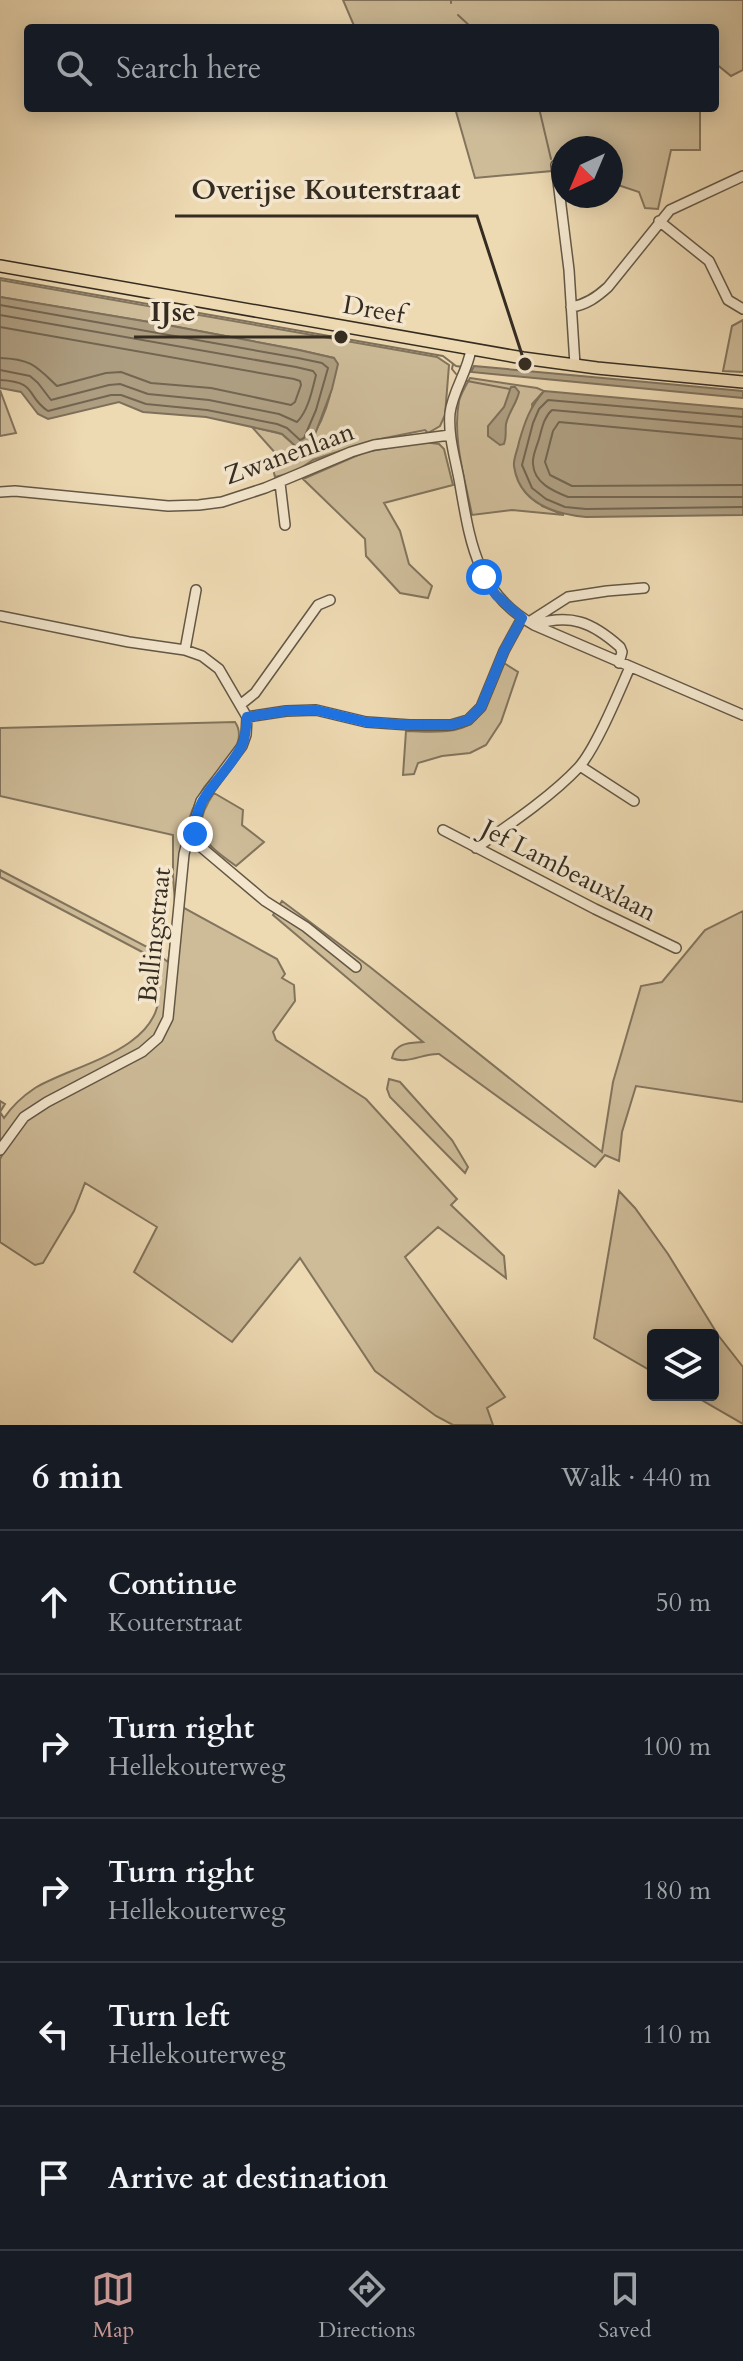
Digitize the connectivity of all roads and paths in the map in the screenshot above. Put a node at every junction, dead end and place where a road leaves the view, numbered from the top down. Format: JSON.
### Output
{"nodes":[{"id":1,"x":743,"y":176,"type":"edge"},
{"id":2,"x":561,"y":208,"type":"edge"},
{"id":3,"x":659,"y":221,"type":"junction"},
{"id":4,"x":0,"y":266,"type":"edge"},
{"id":5,"x":571,"y":307,"type":"junction"},
{"id":6,"x":743,"y":309,"type":"edge"},
{"id":7,"x":471,"y":349,"type":"junction"},
{"id":8,"x":575,"y":365,"type":"junction"},
{"id":9,"x":743,"y":382,"type":"edge"},
{"id":10,"x":450,"y":435,"type":"junction"},
{"id":11,"x":280,"y":483,"type":"junction"},
{"id":12,"x":0,"y":492,"type":"edge"},
{"id":13,"x":285,"y":525,"type":"dead end"},
{"id":14,"x":644,"y":588,"type":"dead end"},
{"id":15,"x":196,"y":590,"type":"dead end"},
{"id":16,"x":330,"y":600,"type":"dead end"},
{"id":17,"x":0,"y":616,"type":"edge"},
{"id":18,"x":528,"y":622,"type":"junction"},
{"id":19,"x":185,"y":650,"type":"junction"},
{"id":20,"x":619,"y":663,"type":"junction"},
{"id":21,"x":630,"y":667,"type":"junction"},
{"id":22,"x":240,"y":705,"type":"junction"},
{"id":23,"x":743,"y":715,"type":"edge"},
{"id":24,"x":247,"y":717,"type":"junction"},
{"id":25,"x":580,"y":766,"type":"junction"},
{"id":26,"x":634,"y":801,"type":"dead end"},
{"id":27,"x":443,"y":830,"type":"dead end"},
{"id":28,"x":195,"y":834,"type":"junction"},
{"id":29,"x":476,"y":848,"type":"junction"},
{"id":30,"x":676,"y":948,"type":"dead end"},
{"id":31,"x":356,"y":967,"type":"dead end"},
{"id":32,"x":0,"y":1150,"type":"edge"}],
"edges":[{"from":1,"to":3,"type":"street"},
{"from":2,"to":5,"type":"street"},
{"from":3,"to":5,"type":"street"},
{"from":3,"to":6,"type":"street"},
{"from":4,"to":7,"type":"main road","name":"Dreef"},
{"from":5,"to":8,"type":"street"},
{"from":7,"to":8,"type":"main road","name":"Dreef"},
{"from":7,"to":10,"type":"street"},
{"from":8,"to":9,"type":"main road","name":"Dreef"},
{"from":10,"to":11,"type":"street","name":"Zwanenlaan"},
{"from":10,"to":18,"type":"street"},
{"from":11,"to":12,"type":"street","name":"Zwanenlaan"},
{"from":11,"to":13,"type":"street"},
{"from":14,"to":18,"type":"street"},
{"from":15,"to":19,"type":"street"},
{"from":16,"to":22,"type":"street"},
{"from":17,"to":19,"type":"street"},
{"from":18,"to":20,"type":"street"},
{"from":18,"to":20,"type":"street"},
{"from":18,"to":24,"type":"street"},
{"from":19,"to":22,"type":"street"},
{"from":20,"to":21,"type":"street"},
{"from":21,"to":23,"type":"street"},
{"from":21,"to":25,"type":"street"},
{"from":22,"to":24,"type":"street"},
{"from":24,"to":28,"type":"street","name":"Ballingstraat"},
{"from":25,"to":26,"type":"street"},
{"from":25,"to":29,"type":"street"},
{"from":27,"to":29,"type":"street","name":"Jef Lambeauxlaan"},
{"from":28,"to":31,"type":"street"},
{"from":28,"to":32,"type":"street","name":"Ballingstraat"},
{"from":29,"to":30,"type":"street","name":"Jef Lambeauxlaan"}]}
